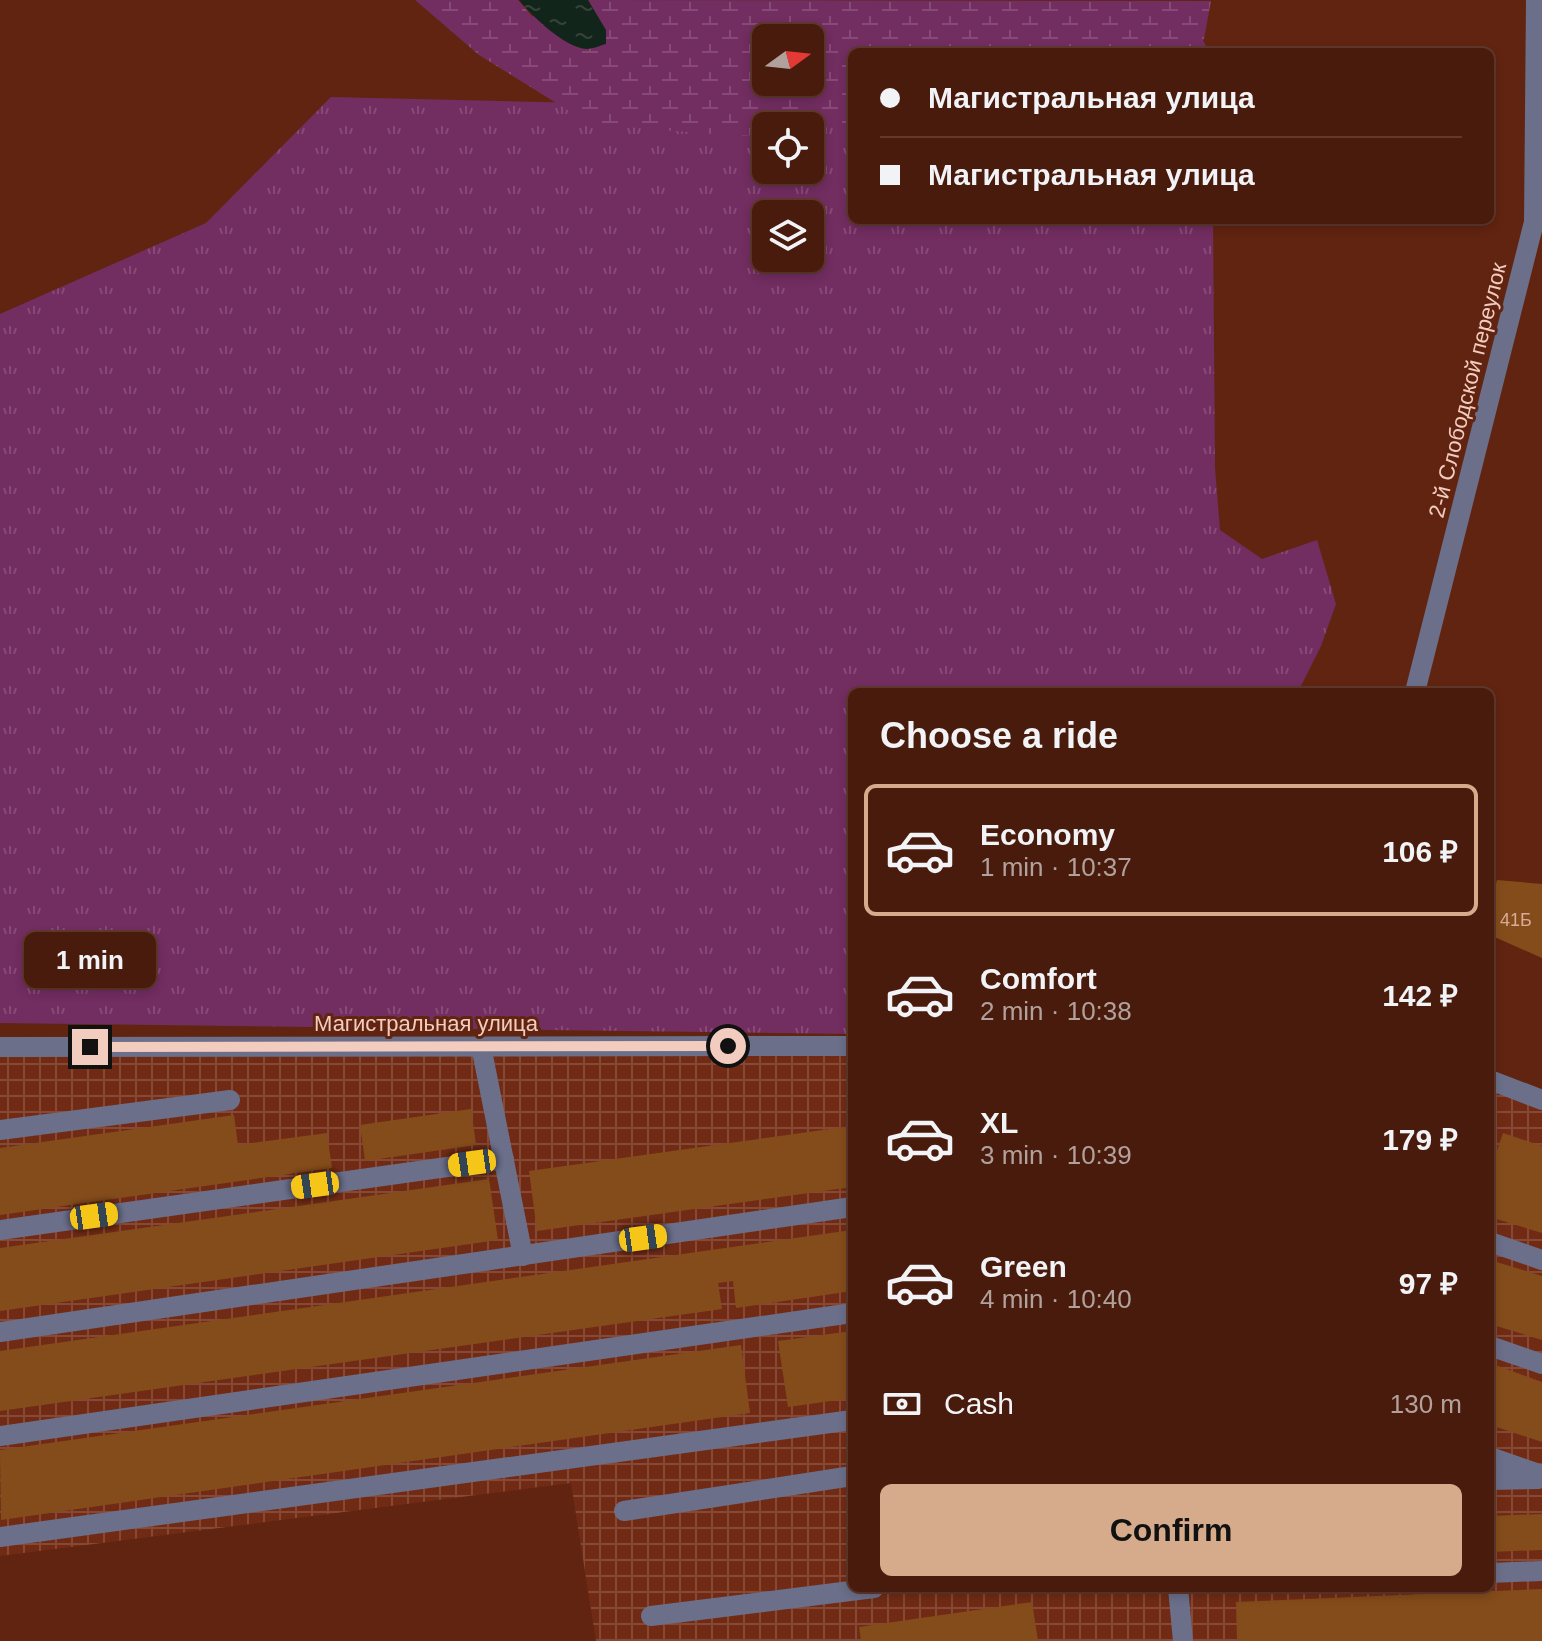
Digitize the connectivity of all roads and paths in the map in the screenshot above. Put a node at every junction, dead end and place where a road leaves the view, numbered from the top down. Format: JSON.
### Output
{"nodes":[{"id":1,"x":1536,"y":0,"type":"edge"},
{"id":2,"x":1538,"y":222,"type":"edge"},
{"id":3,"x":1416,"y":688,"type":"edge"},
{"id":4,"x":481,"y":1046,"type":"junction"},
{"id":5,"x":848,"y":1046,"type":"edge"},
{"id":6,"x":0,"y":1047,"type":"edge"},
{"id":7,"x":1494,"y":1082,"type":"edge"},
{"id":8,"x":230,"y":1100,"type":"dead end"},
{"id":9,"x":1542,"y":1100,"type":"edge"},
{"id":10,"x":0,"y":1130,"type":"edge"},
{"id":11,"x":504,"y":1159,"type":"junction"},
{"id":12,"x":848,"y":1208,"type":"edge"},
{"id":13,"x":0,"y":1230,"type":"edge"},
{"id":14,"x":1494,"y":1243,"type":"edge"},
{"id":15,"x":523,"y":1256,"type":"junction"},
{"id":16,"x":1542,"y":1260,"type":"edge"},
{"id":17,"x":848,"y":1314,"type":"edge"},
{"id":18,"x":0,"y":1332,"type":"edge"},
{"id":19,"x":1494,"y":1347,"type":"edge"},
{"id":20,"x":1542,"y":1364,"type":"edge"},
{"id":21,"x":848,"y":1421,"type":"edge"},
{"id":22,"x":0,"y":1436,"type":"edge"},
{"id":23,"x":1494,"y":1459,"type":"edge"},
{"id":24,"x":848,"y":1477,"type":"edge"},
{"id":25,"x":1542,"y":1477,"type":"edge"},
{"id":26,"x":1494,"y":1480,"type":"edge"},
{"id":27,"x":624,"y":1511,"type":"dead end"},
{"id":28,"x":0,"y":1537,"type":"edge"},
{"id":29,"x":1542,"y":1571,"type":"edge"},
{"id":30,"x":1494,"y":1573,"type":"edge"},
{"id":31,"x":848,"y":1591,"type":"edge"},
{"id":32,"x":1180,"y":1592,"type":"edge"},
{"id":33,"x":651,"y":1616,"type":"dead end"},
{"id":34,"x":1183,"y":1641,"type":"edge"}],
"edges":[{"from":1,"to":2,"type":"street","name":"2-й Слободской переулок"},
{"from":2,"to":3,"type":"street","name":"2-й Слободской переулок"},
{"from":4,"to":5,"type":"street","name":"Магистральная улица"},
{"from":4,"to":6,"type":"street","name":"Магистральная улица"},
{"from":4,"to":11,"type":"street"},
{"from":7,"to":9,"type":"street"},
{"from":8,"to":10,"type":"street"},
{"from":11,"to":13,"type":"street"},
{"from":11,"to":15,"type":"street"},
{"from":12,"to":15,"type":"street"},
{"from":14,"to":16,"type":"street"},
{"from":15,"to":18,"type":"street"},
{"from":17,"to":22,"type":"street"},
{"from":19,"to":20,"type":"street"},
{"from":21,"to":28,"type":"street"},
{"from":23,"to":25,"type":"street"},
{"from":24,"to":27,"type":"street"},
{"from":25,"to":26,"type":"street"},
{"from":29,"to":30,"type":"street"},
{"from":31,"to":33,"type":"street"},
{"from":32,"to":34,"type":"street"}]}
